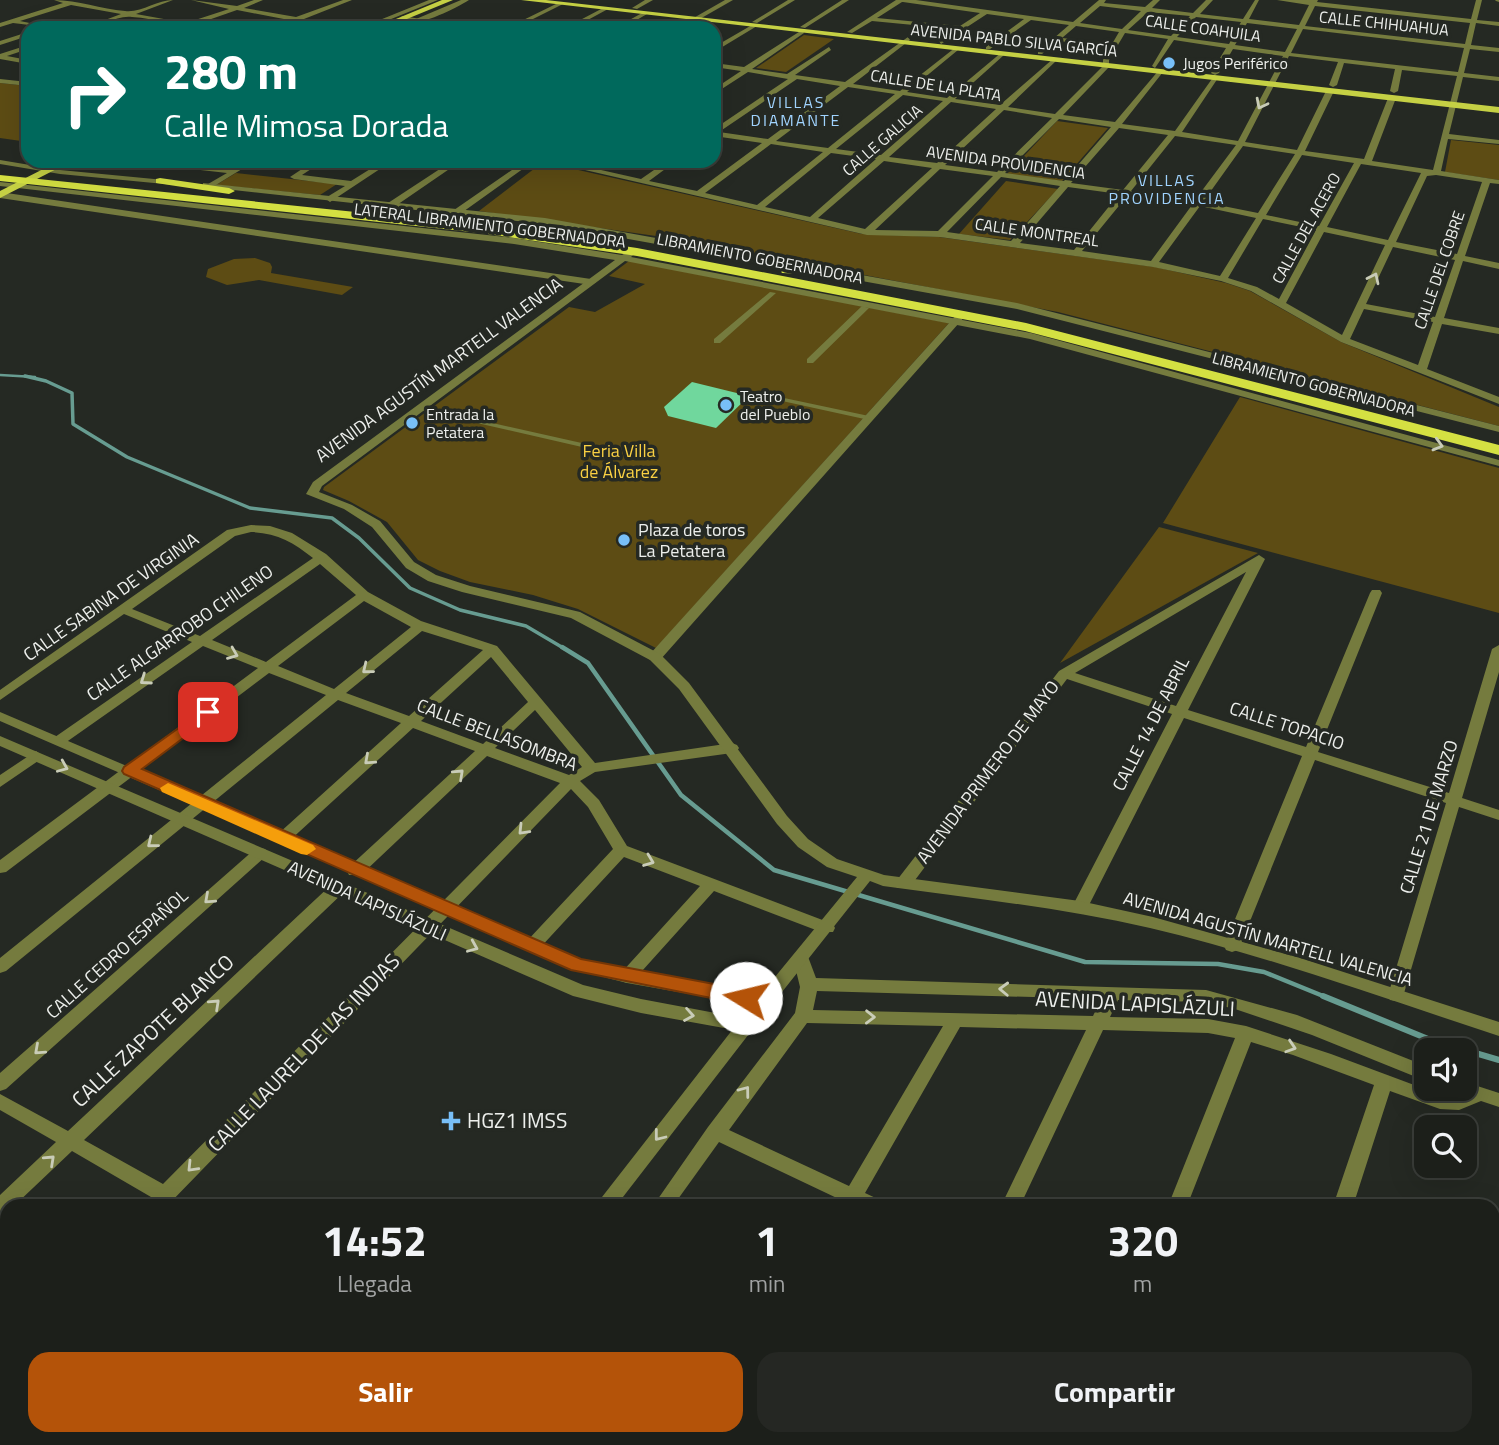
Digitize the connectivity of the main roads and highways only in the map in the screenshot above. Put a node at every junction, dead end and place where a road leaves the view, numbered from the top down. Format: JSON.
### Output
{"nodes":[{"id":1,"x":449,"y":0,"type":"edge"},
{"id":2,"x":458,"y":0,"type":"edge"},
{"id":3,"x":525,"y":0,"type":"edge"},
{"id":4,"x":565,"y":1,"type":"edge"},
{"id":5,"x":698,"y":17,"type":"junction"},
{"id":6,"x":407,"y":20,"type":"junction"},
{"id":7,"x":403,"y":21,"type":"edge"},
{"id":8,"x":802,"y":29,"type":"junction"},
{"id":9,"x":905,"y":41,"type":"junction"},
{"id":10,"x":1107,"y":63,"type":"junction"},
{"id":11,"x":1454,"y":101,"type":"junction"},
{"id":12,"x":1499,"y":102,"type":"edge"},
{"id":13,"x":1499,"y":110,"type":"edge"},
{"id":14,"x":0,"y":168,"type":"edge"},
{"id":15,"x":43,"y":168,"type":"edge"},
{"id":16,"x":48,"y":168,"type":"edge"},
{"id":17,"x":73,"y":168,"type":"edge"},
{"id":18,"x":77,"y":173,"type":"road end"},
{"id":19,"x":24,"y":177,"type":"edge"},
{"id":20,"x":160,"y":181,"type":"road end"},
{"id":21,"x":0,"y":195,"type":"edge"},
{"id":22,"x":250,"y":196,"type":"junction"},
{"id":23,"x":415,"y":223,"type":"junction"},
{"id":24,"x":514,"y":241,"type":"road end"},
{"id":25,"x":786,"y":270,"type":"junction"},
{"id":26,"x":827,"y":271,"type":"road end"},
{"id":27,"x":1499,"y":438,"type":"edge"},
{"id":28,"x":1499,"y":450,"type":"edge"}],
"edges":[{"from":1,"to":6,"type":"main road"},
{"from":2,"to":6,"type":"main road"},
{"from":3,"to":4,"type":"main road","name":"AVENIDA PABLO SILVA GARCÍA"},
{"from":4,"to":5,"type":"main road","name":"AVENIDA PABLO SILVA GARCÍA"},
{"from":4,"to":5,"type":"main road","name":"AVENIDA PABLO SILVA GARCÍA"},
{"from":5,"to":8,"type":"main road","name":"AVENIDA PABLO SILVA GARCÍA"},
{"from":6,"to":7,"type":"main road"},
{"from":8,"to":9,"type":"main road","name":"AVENIDA PABLO SILVA GARCÍA"},
{"from":8,"to":9,"type":"main road","name":"AVENIDA PABLO SILVA GARCÍA"},
{"from":9,"to":10,"type":"main road","name":"AVENIDA PABLO SILVA GARCÍA"},
{"from":9,"to":10,"type":"main road","name":"AVENIDA PABLO SILVA GARCÍA"},
{"from":10,"to":11,"type":"main road","name":"AVENIDA PABLO SILVA GARCÍA"},
{"from":11,"to":12,"type":"main road","name":"AVENIDA PABLO SILVA GARCÍA"},
{"from":11,"to":13,"type":"main road","name":"AVENIDA PABLO SILVA GARCÍA"},
{"from":14,"to":19,"type":"highway","name":"LIBRAMIENTO GOBERNADORA"},
{"from":15,"to":19,"type":"main road"},
{"from":16,"to":19,"type":"main road"},
{"from":17,"to":18,"type":"main road"},
{"from":19,"to":21,"type":"main road"},
{"from":19,"to":22,"type":"highway","name":"LIBRAMIENTO GOBERNADORA"},
{"from":19,"to":23,"type":"highway","name":"LIBRAMIENTO GOBERNADORA"},
{"from":20,"to":22,"type":"highway"},
{"from":22,"to":25,"type":"highway","name":"LIBRAMIENTO GOBERNADORA"},
{"from":23,"to":24,"type":"highway"},
{"from":23,"to":28,"type":"highway","name":"LIBRAMIENTO GOBERNADORA"},
{"from":25,"to":26,"type":"highway"},
{"from":25,"to":27,"type":"highway","name":"LIBRAMIENTO GOBERNADORA"}]}
